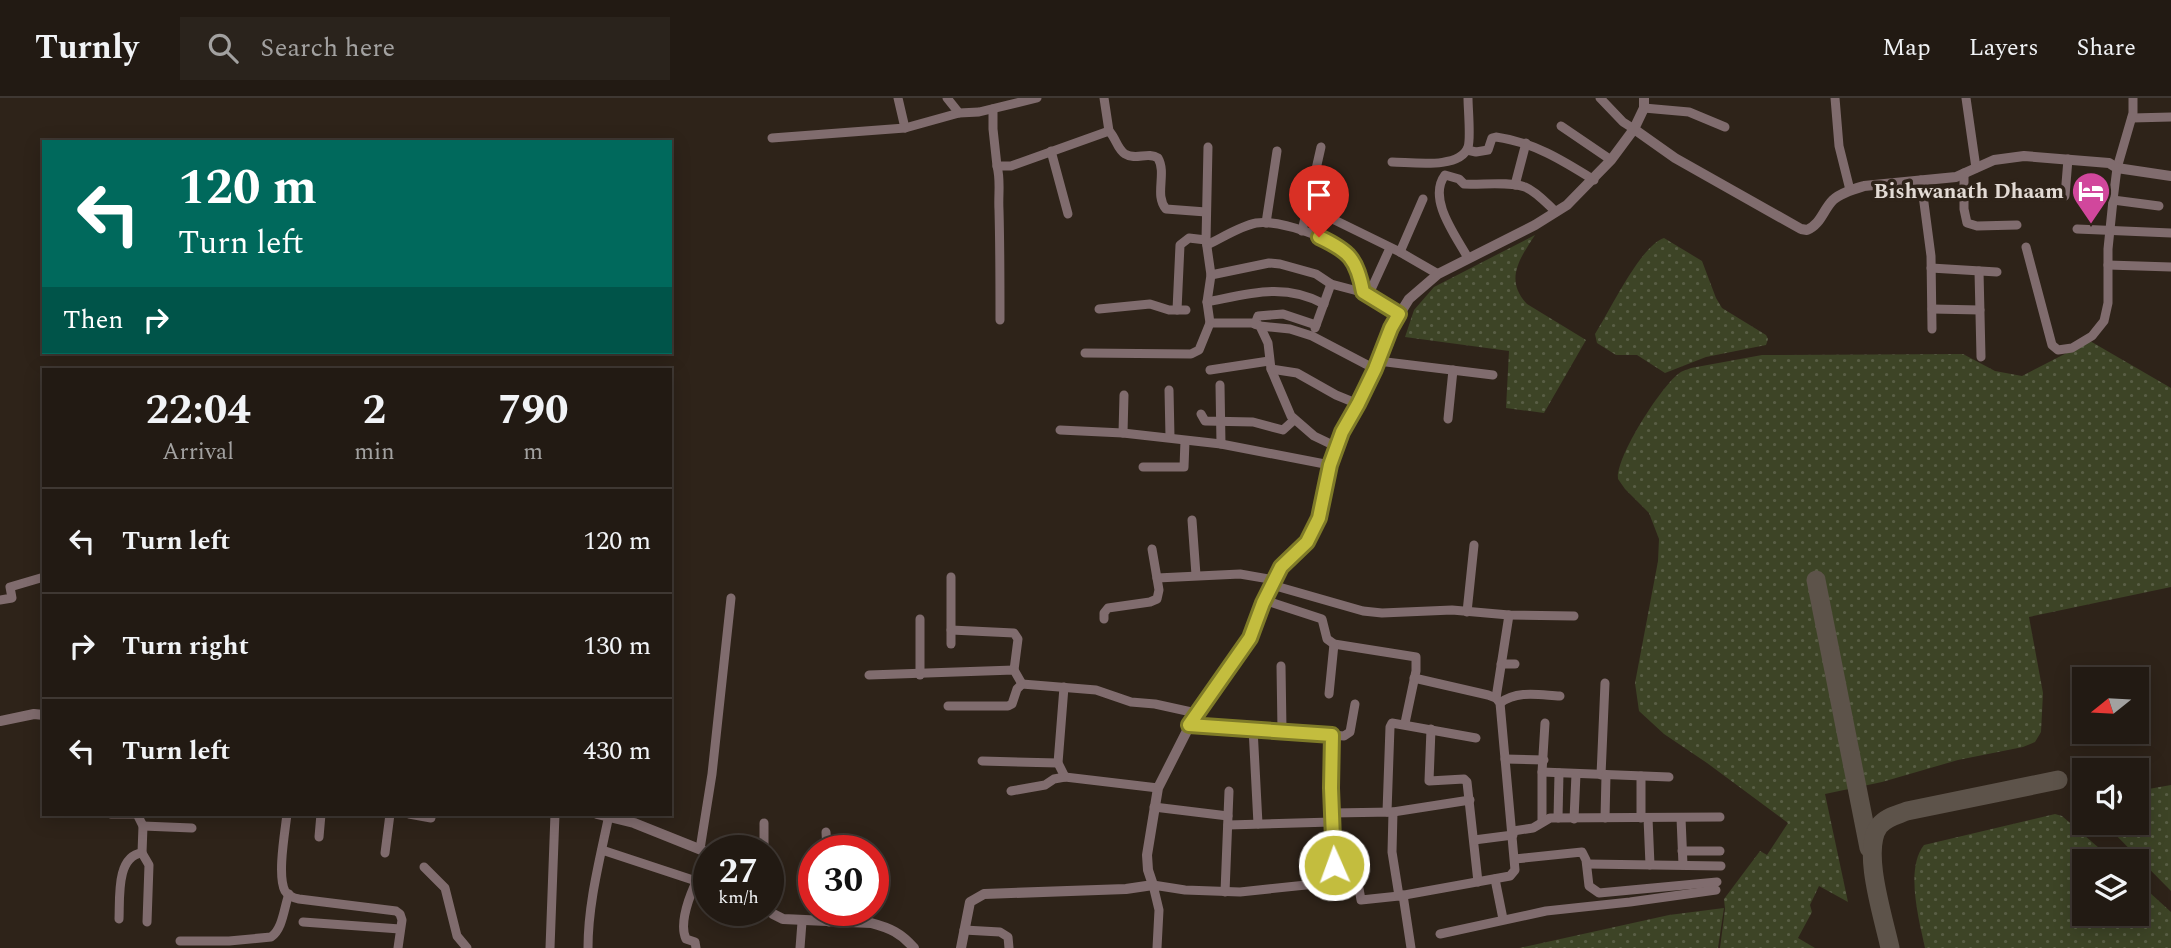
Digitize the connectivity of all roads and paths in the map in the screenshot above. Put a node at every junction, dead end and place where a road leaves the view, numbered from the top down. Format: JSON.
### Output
{"nodes":[{"id":1,"x":898,"y":98,"type":"edge"},
{"id":2,"x":947,"y":98,"type":"edge"},
{"id":3,"x":1037,"y":98,"type":"edge"},
{"id":4,"x":1104,"y":98,"type":"edge"},
{"id":5,"x":1468,"y":98,"type":"edge"},
{"id":6,"x":1600,"y":98,"type":"edge"},
{"id":7,"x":1835,"y":98,"type":"edge"},
{"id":8,"x":1966,"y":98,"type":"edge"},
{"id":9,"x":2133,"y":98,"type":"edge"},
{"id":10,"x":1644,"y":103,"type":"edge"},
{"id":11,"x":993,"y":109,"type":"junction"},
{"id":12,"x":958,"y":113,"type":"junction"},
{"id":13,"x":2171,"y":117,"type":"edge"},
{"id":14,"x":2132,"y":118,"type":"junction"},
{"id":15,"x":1561,"y":126,"type":"dead end"},
{"id":16,"x":1725,"y":127,"type":"dead end"},
{"id":17,"x":905,"y":128,"type":"junction"},
{"id":18,"x":1634,"y":130,"type":"junction"},
{"id":19,"x":1109,"y":131,"type":"junction"},
{"id":20,"x":772,"y":138,"type":"dead end"},
{"id":21,"x":1526,"y":143,"type":"junction"},
{"id":22,"x":1208,"y":147,"type":"dead end"},
{"id":23,"x":1321,"y":148,"type":"dead end"},
{"id":24,"x":1467,"y":150,"type":"junction"},
{"id":25,"x":1051,"y":151,"type":"junction"},
{"id":26,"x":1277,"y":151,"type":"dead end"},
{"id":27,"x":2068,"y":159,"type":"junction"},
{"id":28,"x":1611,"y":160,"type":"junction"},
{"id":29,"x":1392,"y":162,"type":"dead end"},
{"id":30,"x":997,"y":166,"type":"junction"},
{"id":31,"x":2117,"y":168,"type":"junction"},
{"id":32,"x":1976,"y":169,"type":"junction"},
{"id":33,"x":1964,"y":173,"type":"junction"},
{"id":34,"x":2171,"y":176,"type":"edge"},
{"id":35,"x":1594,"y":180,"type":"junction"},
{"id":36,"x":1921,"y":180,"type":"junction"},
{"id":37,"x":1515,"y":185,"type":"junction"},
{"id":38,"x":1850,"y":190,"type":"junction"},
{"id":39,"x":2065,"y":196,"type":"dead end"},
{"id":40,"x":1423,"y":199,"type":"dead end"},
{"id":41,"x":2113,"y":200,"type":"junction"},
{"id":42,"x":2159,"y":206,"type":"dead end"},
{"id":43,"x":1308,"y":207,"type":"junction"},
{"id":44,"x":1206,"y":212,"type":"junction"},
{"id":45,"x":1556,"y":212,"type":"junction"},
{"id":46,"x":1068,"y":214,"type":"dead end"},
{"id":47,"x":1266,"y":223,"type":"junction"},
{"id":48,"x":2017,"y":225,"type":"dead end"},
{"id":49,"x":2077,"y":229,"type":"dead end"},
{"id":50,"x":1302,"y":232,"type":"junction"},
{"id":51,"x":2111,"y":232,"type":"junction"},
{"id":52,"x":2171,"y":233,"type":"edge"},
{"id":53,"x":1207,"y":242,"type":"junction"},
{"id":54,"x":2026,"y":247,"type":"dead end"},
{"id":55,"x":1390,"y":248,"type":"junction"},
{"id":56,"x":1400,"y":252,"type":"junction"},
{"id":57,"x":1468,"y":258,"type":"junction"},
{"id":58,"x":2108,"y":265,"type":"junction"},
{"id":59,"x":2171,"y":267,"type":"edge"},
{"id":60,"x":1931,"y":268,"type":"junction"},
{"id":61,"x":1979,"y":271,"type":"junction"},
{"id":62,"x":1997,"y":272,"type":"dead end"},
{"id":63,"x":1438,"y":274,"type":"junction"},
{"id":64,"x":1211,"y":275,"type":"junction"},
{"id":65,"x":1331,"y":284,"type":"junction"},
{"id":66,"x":1366,"y":293,"type":"junction"},
{"id":67,"x":1207,"y":302,"type":"junction"},
{"id":68,"x":1324,"y":304,"type":"junction"},
{"id":69,"x":1099,"y":309,"type":"dead end"},
{"id":70,"x":1932,"y":309,"type":"junction"},
{"id":71,"x":1980,"y":310,"type":"junction"},
{"id":72,"x":1399,"y":314,"type":"junction"},
{"id":73,"x":999,"y":320,"type":"dead end"},
{"id":74,"x":1210,"y":323,"type":"junction"},
{"id":75,"x":1257,"y":325,"type":"junction"},
{"id":76,"x":1316,"y":325,"type":"junction"},
{"id":77,"x":1932,"y":329,"type":"dead end"},
{"id":78,"x":1312,"y":336,"type":"junction"},
{"id":79,"x":1085,"y":353,"type":"dead end"},
{"id":80,"x":1981,"y":358,"type":"dead end"},
{"id":81,"x":1270,"y":365,"type":"junction"},
{"id":82,"x":1377,"y":365,"type":"junction"},
{"id":83,"x":1210,"y":369,"type":"dead end"},
{"id":84,"x":1452,"y":370,"type":"junction"},
{"id":85,"x":1493,"y":375,"type":"dead end"},
{"id":86,"x":1220,"y":385,"type":"dead end"},
{"id":87,"x":1169,"y":390,"type":"dead end"},
{"id":88,"x":1124,"y":396,"type":"dead end"},
{"id":89,"x":1358,"y":404,"type":"junction"},
{"id":90,"x":1201,"y":414,"type":"dead end"},
{"id":91,"x":1448,"y":419,"type":"dead end"},
{"id":92,"x":1294,"y":420,"type":"junction"},
{"id":93,"x":1222,"y":421,"type":"junction"},
{"id":94,"x":1060,"y":430,"type":"dead end"},
{"id":95,"x":1123,"y":433,"type":"junction"},
{"id":96,"x":1170,"y":437,"type":"junction"},
{"id":97,"x":1185,"y":441,"type":"junction"},
{"id":98,"x":1221,"y":444,"type":"junction"},
{"id":99,"x":1337,"y":447,"type":"junction"},
{"id":100,"x":1330,"y":465,"type":"junction"},
{"id":101,"x":1143,"y":467,"type":"dead end"},
{"id":102,"x":1192,"y":520,"type":"dead end"},
{"id":103,"x":1474,"y":545,"type":"dead end"},
{"id":104,"x":1152,"y":549,"type":"dead end"},
{"id":105,"x":1196,"y":575,"type":"junction"},
{"id":106,"x":951,"y":577,"type":"dead end"},
{"id":107,"x":42,"y":578,"type":"edge"},
{"id":108,"x":1157,"y":578,"type":"junction"},
{"id":109,"x":1273,"y":583,"type":"junction"},
{"id":110,"x":731,"y":598,"type":"dead end"},
{"id":111,"x":0,"y":600,"type":"edge"},
{"id":112,"x":1264,"y":600,"type":"junction"},
{"id":113,"x":1467,"y":612,"type":"junction"},
{"id":114,"x":1509,"y":615,"type":"junction"},
{"id":115,"x":1574,"y":616,"type":"dead end"},
{"id":116,"x":920,"y":618,"type":"dead end"},
{"id":117,"x":1104,"y":619,"type":"dead end"},
{"id":118,"x":951,"y":631,"type":"junction"},
{"id":119,"x":951,"y":643,"type":"dead end"},
{"id":120,"x":1334,"y":644,"type":"junction"},
{"id":121,"x":1501,"y":664,"type":"junction"},
{"id":122,"x":1515,"y":664,"type":"dead end"},
{"id":123,"x":1281,"y":666,"type":"dead end"},
{"id":124,"x":1014,"y":670,"type":"junction"},
{"id":125,"x":869,"y":675,"type":"dead end"},
{"id":126,"x":920,"y":675,"type":"junction"},
{"id":127,"x":1414,"y":678,"type":"junction"},
{"id":128,"x":1605,"y":683,"type":"dead end"},
{"id":129,"x":1022,"y":684,"type":"junction"},
{"id":130,"x":1063,"y":687,"type":"junction"},
{"id":131,"x":1329,"y":694,"type":"dead end"},
{"id":132,"x":1560,"y":696,"type":"dead end"},
{"id":133,"x":1498,"y":701,"type":"junction"},
{"id":134,"x":1355,"y":704,"type":"dead end"},
{"id":135,"x":948,"y":706,"type":"dead end"},
{"id":136,"x":1196,"y":713,"type":"junction"},
{"id":137,"x":42,"y":715,"type":"edge"},
{"id":138,"x":0,"y":721,"type":"edge"},
{"id":139,"x":1405,"y":723,"type":"junction"},
{"id":140,"x":1545,"y":723,"type":"dead end"},
{"id":141,"x":1189,"y":725,"type":"junction"},
{"id":142,"x":1253,"y":728,"type":"junction"},
{"id":143,"x":1431,"y":729,"type":"junction"},
{"id":144,"x":1282,"y":730,"type":"junction"},
{"id":145,"x":1332,"y":735,"type":"junction"},
{"id":146,"x":1476,"y":738,"type":"dead end"},
{"id":147,"x":1505,"y":759,"type":"junction"},
{"id":148,"x":1544,"y":760,"type":"junction"},
{"id":149,"x":982,"y":761,"type":"dead end"},
{"id":150,"x":1058,"y":763,"type":"junction"},
{"id":151,"x":1542,"y":772,"type":"junction"},
{"id":152,"x":1559,"y":773,"type":"junction"},
{"id":153,"x":1576,"y":774,"type":"junction"},
{"id":154,"x":1604,"y":775,"type":"junction"},
{"id":155,"x":1641,"y":776,"type":"junction"},
{"id":156,"x":1065,"y":778,"type":"junction"},
{"id":157,"x":1669,"y":778,"type":"dead end"},
{"id":158,"x":1158,"y":788,"type":"junction"},
{"id":159,"x":1011,"y":791,"type":"dead end"},
{"id":160,"x":1229,"y":791,"type":"dead end"},
{"id":161,"x":1469,"y":800,"type":"junction"},
{"id":162,"x":1154,"y":807,"type":"junction"},
{"id":163,"x":1390,"y":812,"type":"junction"},
{"id":164,"x":138,"y":816,"type":"edge"},
{"id":165,"x":287,"y":816,"type":"edge"},
{"id":166,"x":321,"y":816,"type":"edge"},
{"id":167,"x":390,"y":816,"type":"edge"},
{"id":168,"x":420,"y":816,"type":"edge"},
{"id":169,"x":555,"y":816,"type":"edge"},
{"id":170,"x":609,"y":816,"type":"edge"},
{"id":171,"x":1332,"y":817,"type":"junction"},
{"id":172,"x":1720,"y":817,"type":"dead end"},
{"id":173,"x":431,"y":818,"type":"dead end"},
{"id":174,"x":635,"y":818,"type":"edge"},
{"id":175,"x":1558,"y":818,"type":"junction"},
{"id":176,"x":1605,"y":818,"type":"junction"},
{"id":177,"x":1645,"y":818,"type":"junction"},
{"id":178,"x":1681,"y":818,"type":"junction"},
{"id":179,"x":1574,"y":819,"type":"junction"},
{"id":180,"x":1228,"y":821,"type":"junction"},
{"id":181,"x":1542,"y":822,"type":"junction"},
{"id":182,"x":764,"y":823,"type":"dead end"},
{"id":183,"x":1258,"y":824,"type":"junction"},
{"id":184,"x":143,"y":825,"type":"junction"},
{"id":185,"x":192,"y":828,"type":"dead end"},
{"id":186,"x":826,"y":832,"type":"dead end"},
{"id":187,"x":1513,"y":833,"type":"junction"},
{"id":188,"x":707,"y":835,"type":"edge"},
{"id":189,"x":764,"y":835,"type":"edge"},
{"id":190,"x":826,"y":835,"type":"edge"},
{"id":191,"x":319,"y":837,"type":"dead end"},
{"id":192,"x":1474,"y":840,"type":"junction"},
{"id":193,"x":693,"y":846,"type":"edge"},
{"id":194,"x":602,"y":850,"type":"junction"},
{"id":195,"x":1720,"y":851,"type":"dead end"},
{"id":196,"x":1682,"y":852,"type":"junction"},
{"id":197,"x":142,"y":853,"type":"junction"},
{"id":198,"x":385,"y":853,"type":"dead end"},
{"id":199,"x":1515,"y":859,"type":"junction"},
{"id":200,"x":1587,"y":864,"type":"junction"},
{"id":201,"x":1650,"y":865,"type":"junction"},
{"id":202,"x":1683,"y":865,"type":"junction"},
{"id":203,"x":1721,"y":866,"type":"dead end"},
{"id":204,"x":424,"y":867,"type":"dead end"},
{"id":205,"x":1495,"y":879,"type":"junction"},
{"id":206,"x":693,"y":880,"type":"edge"},
{"id":207,"x":1335,"y":882,"type":"junction"},
{"id":208,"x":1478,"y":882,"type":"junction"},
{"id":209,"x":1153,"y":886,"type":"junction"},
{"id":210,"x":693,"y":890,"type":"edge"},
{"id":211,"x":1225,"y":892,"type":"junction"},
{"id":212,"x":289,"y":894,"type":"junction"},
{"id":213,"x":1401,"y":895,"type":"junction"},
{"id":214,"x":119,"y":919,"type":"dead end"},
{"id":215,"x":1503,"y":919,"type":"junction"},
{"id":216,"x":147,"y":922,"type":"dead end"},
{"id":217,"x":303,"y":922,"type":"dead end"},
{"id":218,"x":802,"y":926,"type":"edge"},
{"id":219,"x":879,"y":926,"type":"edge"},
{"id":220,"x":400,"y":929,"type":"junction"},
{"id":221,"x":964,"y":930,"type":"junction"},
{"id":222,"x":1440,"y":934,"type":"dead end"},
{"id":223,"x":180,"y":941,"type":"dead end"},
{"id":224,"x":398,"y":948,"type":"edge"},
{"id":225,"x":467,"y":948,"type":"edge"},
{"id":226,"x":550,"y":948,"type":"edge"},
{"id":227,"x":588,"y":948,"type":"edge"},
{"id":228,"x":696,"y":948,"type":"edge"},
{"id":229,"x":800,"y":948,"type":"edge"},
{"id":230,"x":914,"y":948,"type":"edge"},
{"id":231,"x":961,"y":948,"type":"edge"},
{"id":232,"x":1009,"y":948,"type":"edge"},
{"id":233,"x":1157,"y":948,"type":"edge"},
{"id":234,"x":1411,"y":948,"type":"edge"}],
"edges":[{"from":1,"to":17,"type":"street"},
{"from":2,"to":12,"type":"street"},
{"from":3,"to":11,"type":"street"},
{"from":4,"to":19,"type":"street"},
{"from":5,"to":24,"type":"street"},
{"from":6,"to":18,"type":"street"},
{"from":7,"to":38,"type":"street"},
{"from":8,"to":32,"type":"street"},
{"from":9,"to":14,"type":"street"},
{"from":10,"to":16,"type":"street"},
{"from":10,"to":18,"type":"street"},
{"from":11,"to":12,"type":"street"},
{"from":11,"to":30,"type":"street"},
{"from":12,"to":17,"type":"street"},
{"from":13,"to":14,"type":"street"},
{"from":14,"to":31,"type":"street"},
{"from":15,"to":28,"type":"street"},
{"from":17,"to":20,"type":"street"},
{"from":18,"to":28,"type":"street"},
{"from":18,"to":38,"type":"street"},
{"from":19,"to":25,"type":"street"},
{"from":19,"to":44,"type":"street"},
{"from":21,"to":24,"type":"street"},
{"from":21,"to":35,"type":"street"},
{"from":21,"to":37,"type":"street"},
{"from":22,"to":44,"type":"street"},
{"from":23,"to":43,"type":"street"},
{"from":24,"to":29,"type":"street"},
{"from":25,"to":30,"type":"street"},
{"from":25,"to":46,"type":"street"},
{"from":26,"to":47,"type":"street"},
{"from":27,"to":31,"type":"street"},
{"from":27,"to":32,"type":"street"},
{"from":27,"to":39,"type":"street"},
{"from":28,"to":35,"type":"street"},
{"from":30,"to":73,"type":"street"},
{"from":31,"to":34,"type":"street"},
{"from":31,"to":41,"type":"street"},
{"from":32,"to":33,"type":"street"},
{"from":33,"to":36,"type":"street"},
{"from":33,"to":48,"type":"street"},
{"from":35,"to":45,"type":"street"},
{"from":36,"to":38,"type":"street"},
{"from":36,"to":60,"type":"street"},
{"from":37,"to":45,"type":"street"},
{"from":37,"to":57,"type":"street"},
{"from":40,"to":56,"type":"street"},
{"from":41,"to":42,"type":"street"},
{"from":41,"to":51,"type":"street"},
{"from":43,"to":50,"type":"street"},
{"from":43,"to":55,"type":"street"},
{"from":44,"to":53,"type":"street"},
{"from":45,"to":57,"type":"street"},
{"from":47,"to":50,"type":"street"},
{"from":47,"to":53,"type":"street"},
{"from":49,"to":51,"type":"street"},
{"from":50,"to":66,"type":"street"},
{"from":51,"to":52,"type":"street"},
{"from":51,"to":58,"type":"street"},
{"from":53,"to":64,"type":"street"},
{"from":53,"to":69,"type":"street"},
{"from":54,"to":58,"type":"street"},
{"from":55,"to":56,"type":"street"},
{"from":55,"to":66,"type":"street"},
{"from":56,"to":63,"type":"street"},
{"from":57,"to":63,"type":"street"},
{"from":58,"to":59,"type":"street"},
{"from":60,"to":61,"type":"street"},
{"from":60,"to":70,"type":"street"},
{"from":61,"to":62,"type":"street"},
{"from":61,"to":71,"type":"street"},
{"from":63,"to":72,"type":"street"},
{"from":64,"to":65,"type":"street"},
{"from":64,"to":67,"type":"street"},
{"from":65,"to":66,"type":"street"},
{"from":65,"to":68,"type":"street"},
{"from":66,"to":72,"type":"street"},
{"from":67,"to":68,"type":"street"},
{"from":67,"to":74,"type":"street"},
{"from":68,"to":76,"type":"street"},
{"from":70,"to":71,"type":"street"},
{"from":70,"to":77,"type":"street"},
{"from":71,"to":80,"type":"street"},
{"from":72,"to":82,"type":"street"},
{"from":74,"to":75,"type":"street"},
{"from":74,"to":79,"type":"street"},
{"from":75,"to":76,"type":"street"},
{"from":75,"to":78,"type":"street"},
{"from":75,"to":81,"type":"street"},
{"from":76,"to":78,"type":"street"},
{"from":78,"to":82,"type":"street"},
{"from":81,"to":83,"type":"street"},
{"from":81,"to":89,"type":"street"},
{"from":81,"to":92,"type":"street"},
{"from":82,"to":84,"type":"street"},
{"from":82,"to":89,"type":"street"},
{"from":84,"to":85,"type":"street"},
{"from":84,"to":91,"type":"street"},
{"from":86,"to":93,"type":"street"},
{"from":87,"to":96,"type":"street"},
{"from":88,"to":95,"type":"street"},
{"from":89,"to":99,"type":"street"},
{"from":90,"to":93,"type":"street"},
{"from":92,"to":93,"type":"street"},
{"from":92,"to":99,"type":"street"},
{"from":93,"to":98,"type":"street"},
{"from":94,"to":95,"type":"street"},
{"from":95,"to":96,"type":"street"},
{"from":96,"to":97,"type":"street"},
{"from":97,"to":98,"type":"street"},
{"from":97,"to":101,"type":"street"},
{"from":98,"to":100,"type":"street"},
{"from":99,"to":100,"type":"street"},
{"from":100,"to":109,"type":"street"},
{"from":102,"to":105,"type":"street"},
{"from":103,"to":113,"type":"street"},
{"from":104,"to":108,"type":"street"},
{"from":105,"to":108,"type":"street"},
{"from":105,"to":109,"type":"street"},
{"from":106,"to":118,"type":"street"},
{"from":107,"to":111,"type":"street"},
{"from":108,"to":117,"type":"street"},
{"from":109,"to":112,"type":"street"},
{"from":109,"to":113,"type":"street"},
{"from":110,"to":188,"type":"street"},
{"from":112,"to":120,"type":"street"},
{"from":112,"to":136,"type":"street"},
{"from":113,"to":114,"type":"street"},
{"from":114,"to":115,"type":"street"},
{"from":114,"to":121,"type":"street"},
{"from":116,"to":126,"type":"street"},
{"from":118,"to":119,"type":"street"},
{"from":118,"to":124,"type":"street"},
{"from":120,"to":127,"type":"street"},
{"from":120,"to":131,"type":"street"},
{"from":121,"to":122,"type":"street"},
{"from":121,"to":133,"type":"street"},
{"from":123,"to":144,"type":"street"},
{"from":124,"to":126,"type":"street"},
{"from":124,"to":129,"type":"street"},
{"from":125,"to":126,"type":"street"},
{"from":127,"to":133,"type":"street"},
{"from":127,"to":139,"type":"street"},
{"from":128,"to":154,"type":"street"},
{"from":129,"to":130,"type":"street"},
{"from":129,"to":135,"type":"street"},
{"from":130,"to":136,"type":"street"},
{"from":130,"to":150,"type":"street"},
{"from":132,"to":133,"type":"street"},
{"from":133,"to":147,"type":"street"},
{"from":134,"to":145,"type":"street"},
{"from":136,"to":141,"type":"street"},
{"from":137,"to":138,"type":"street"},
{"from":139,"to":143,"type":"street"},
{"from":139,"to":163,"type":"street"},
{"from":140,"to":148,"type":"street"},
{"from":141,"to":142,"type":"street"},
{"from":141,"to":158,"type":"street"},
{"from":142,"to":144,"type":"street"},
{"from":142,"to":183,"type":"street"},
{"from":143,"to":146,"type":"street"},
{"from":143,"to":161,"type":"street"},
{"from":144,"to":145,"type":"street"},
{"from":145,"to":171,"type":"street"},
{"from":147,"to":148,"type":"street"},
{"from":147,"to":187,"type":"street"},
{"from":148,"to":151,"type":"street"},
{"from":149,"to":150,"type":"street"},
{"from":150,"to":156,"type":"street"},
{"from":151,"to":152,"type":"street"},
{"from":151,"to":181,"type":"street"},
{"from":152,"to":153,"type":"street"},
{"from":152,"to":175,"type":"street"},
{"from":153,"to":154,"type":"street"},
{"from":153,"to":179,"type":"street"},
{"from":154,"to":155,"type":"street"},
{"from":154,"to":176,"type":"street"},
{"from":155,"to":157,"type":"street"},
{"from":155,"to":177,"type":"street"},
{"from":156,"to":158,"type":"street"},
{"from":156,"to":159,"type":"street"},
{"from":158,"to":162,"type":"street"},
{"from":160,"to":180,"type":"street"},
{"from":161,"to":163,"type":"street"},
{"from":161,"to":192,"type":"street"},
{"from":162,"to":180,"type":"street"},
{"from":162,"to":209,"type":"street"},
{"from":163,"to":171,"type":"street"},
{"from":163,"to":213,"type":"street"},
{"from":164,"to":184,"type":"street"},
{"from":165,"to":212,"type":"street"},
{"from":166,"to":191,"type":"street"},
{"from":167,"to":198,"type":"street"},
{"from":168,"to":173,"type":"street"},
{"from":169,"to":226,"type":"street"},
{"from":170,"to":194,"type":"street"},
{"from":171,"to":183,"type":"street"},
{"from":171,"to":207,"type":"street"},
{"from":172,"to":178,"type":"street"},
{"from":174,"to":193,"type":"street"},
{"from":175,"to":179,"type":"street"},
{"from":175,"to":181,"type":"street"},
{"from":176,"to":177,"type":"street"},
{"from":176,"to":179,"type":"street"},
{"from":177,"to":178,"type":"street"},
{"from":177,"to":201,"type":"street"},
{"from":178,"to":196,"type":"street"},
{"from":180,"to":183,"type":"street"},
{"from":180,"to":211,"type":"street"},
{"from":181,"to":187,"type":"street"},
{"from":182,"to":189,"type":"street"},
{"from":184,"to":185,"type":"street"},
{"from":184,"to":197,"type":"street"},
{"from":186,"to":190,"type":"street"},
{"from":187,"to":192,"type":"street"},
{"from":187,"to":199,"type":"street"},
{"from":192,"to":208,"type":"street"},
{"from":194,"to":206,"type":"street"},
{"from":194,"to":227,"type":"street"},
{"from":195,"to":196,"type":"street"},
{"from":196,"to":202,"type":"street"},
{"from":197,"to":214,"type":"street"},
{"from":197,"to":216,"type":"street"},
{"from":199,"to":200,"type":"street"},
{"from":199,"to":205,"type":"street"},
{"from":200,"to":201,"type":"street"},
{"from":200,"to":215,"type":"street"},
{"from":201,"to":202,"type":"street"},
{"from":202,"to":203,"type":"street"},
{"from":204,"to":225,"type":"street"},
{"from":205,"to":208,"type":"street"},
{"from":205,"to":215,"type":"street"},
{"from":207,"to":211,"type":"street"},
{"from":207,"to":213,"type":"street"},
{"from":208,"to":213,"type":"street"},
{"from":209,"to":211,"type":"street"},
{"from":209,"to":221,"type":"street"},
{"from":209,"to":233,"type":"street"},
{"from":210,"to":228,"type":"street"},
{"from":212,"to":220,"type":"street"},
{"from":212,"to":223,"type":"street"},
{"from":213,"to":234,"type":"street"},
{"from":215,"to":222,"type":"street"},
{"from":217,"to":220,"type":"street"},
{"from":218,"to":229,"type":"street"},
{"from":219,"to":230,"type":"street"},
{"from":220,"to":224,"type":"street"},
{"from":221,"to":231,"type":"street"},
{"from":221,"to":232,"type":"street"}]}
